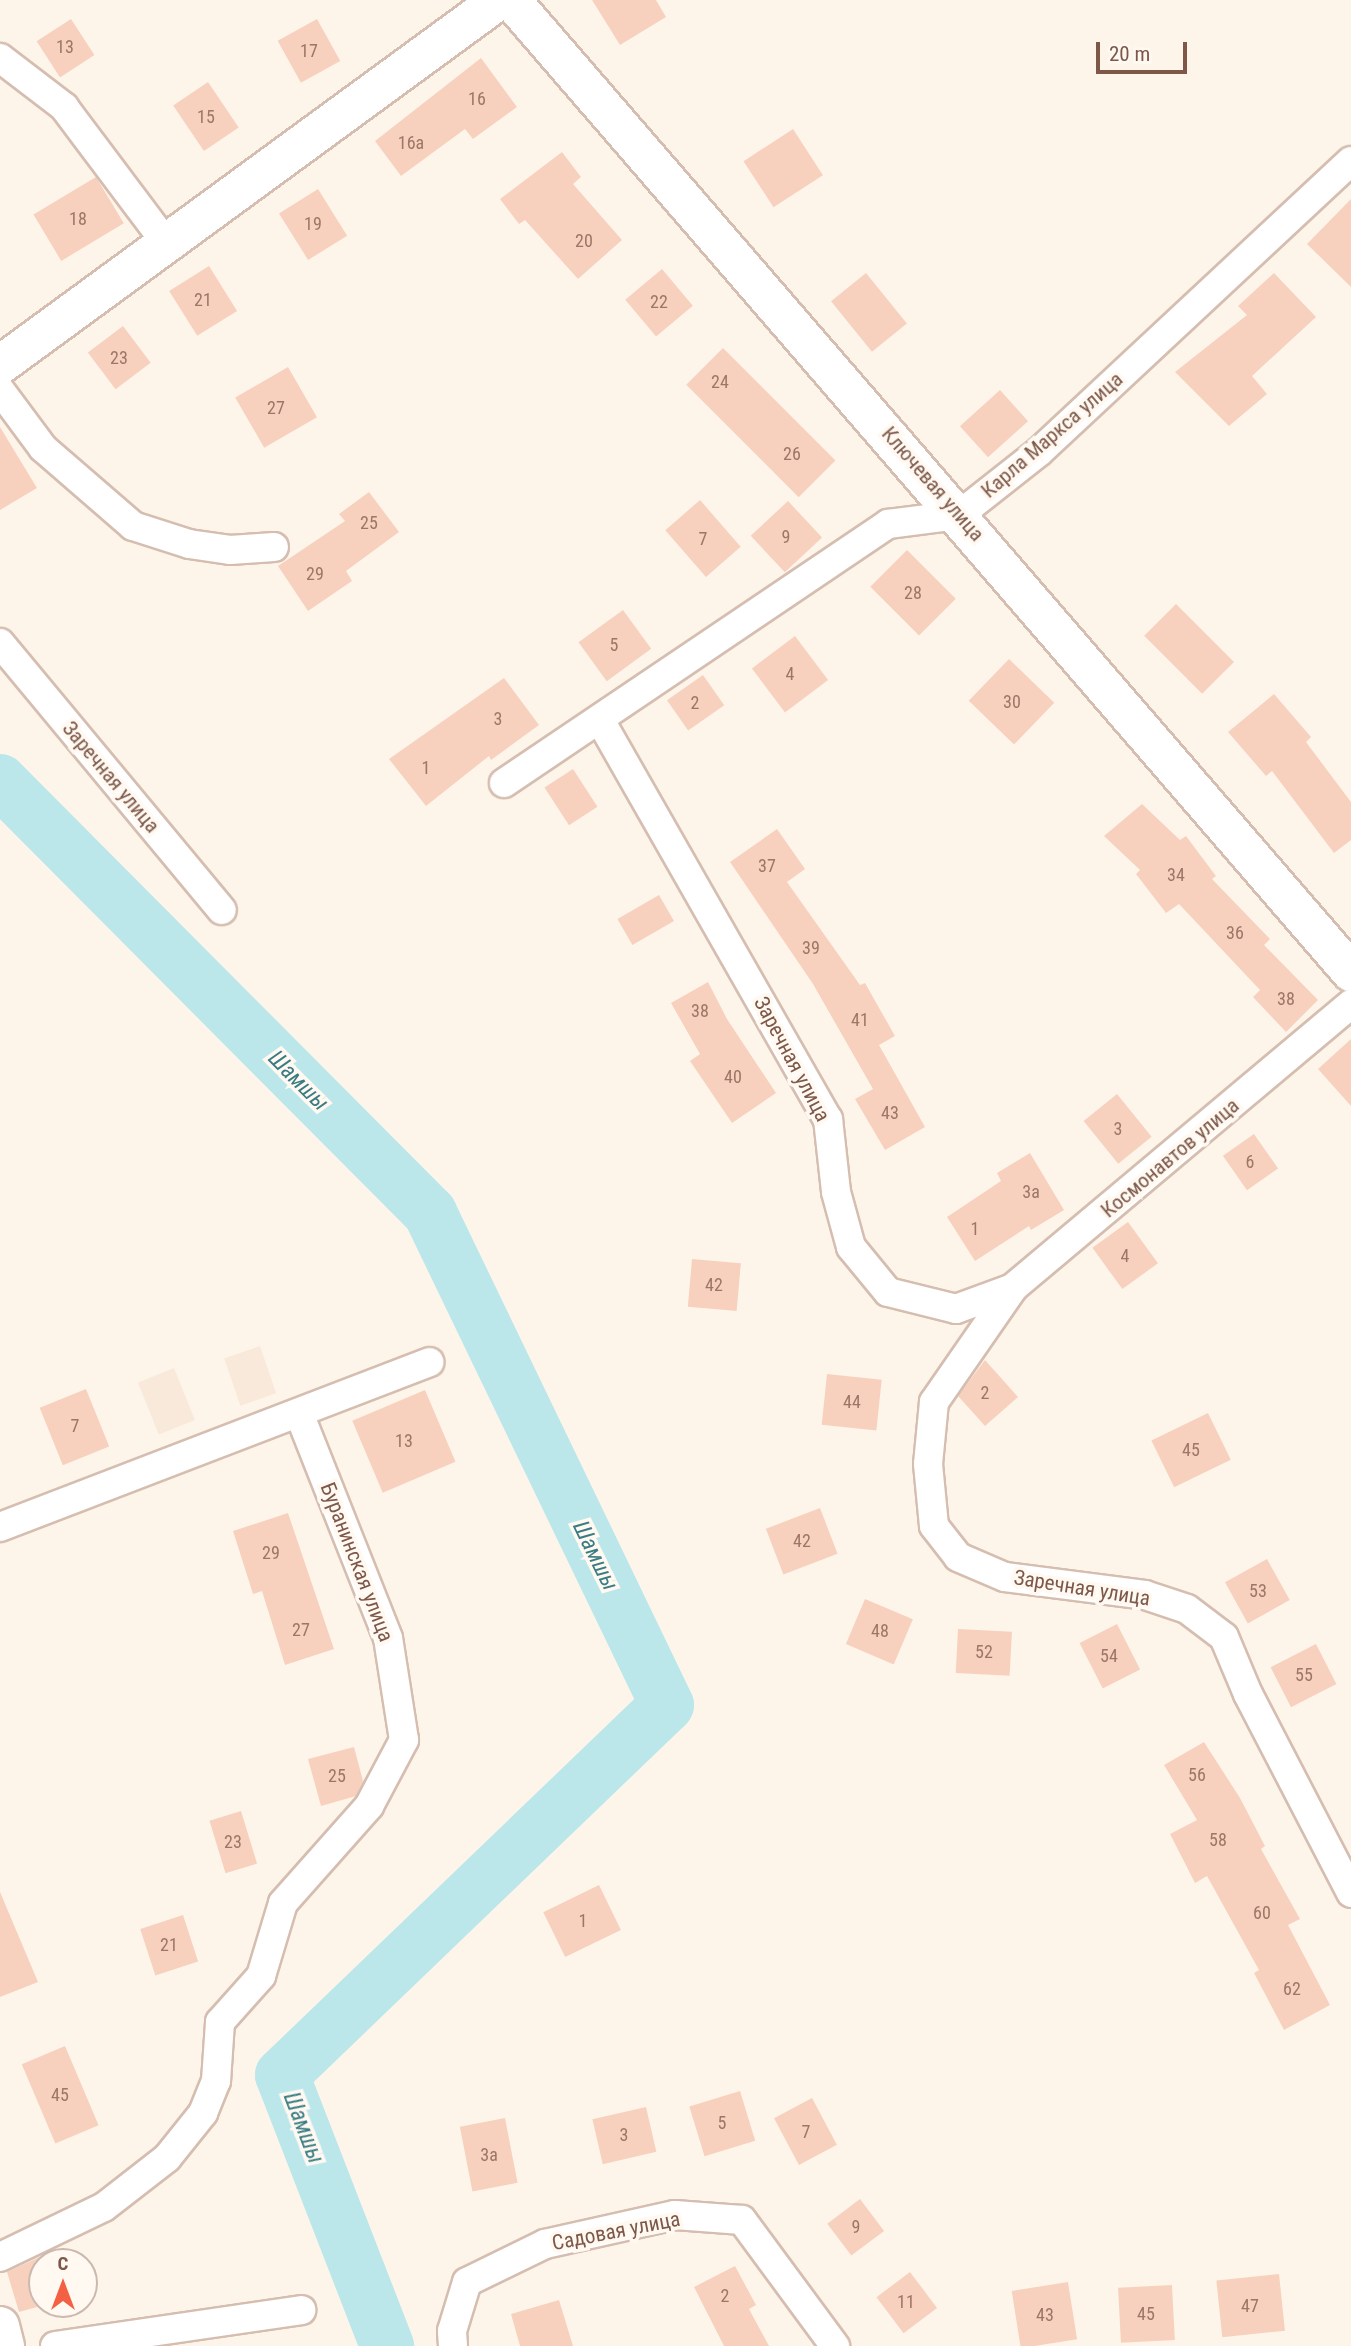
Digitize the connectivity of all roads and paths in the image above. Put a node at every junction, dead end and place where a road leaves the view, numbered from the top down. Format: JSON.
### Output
{"nodes":[{"id":1,"x":499,"y":0,"type":"edge"},
{"id":2,"x":511,"y":0,"type":"edge"},
{"id":3,"x":0,"y":58,"type":"edge"},
{"id":4,"x":1351,"y":161,"type":"edge"},
{"id":5,"x":166,"y":243,"type":"junction"},
{"id":6,"x":0,"y":365,"type":"edge"},
{"id":7,"x":0,"y":390,"type":"edge"},
{"id":8,"x":960,"y":515,"type":"junction"},
{"id":9,"x":274,"y":547,"type":"dead end"},
{"id":10,"x":0,"y":643,"type":"edge"},
{"id":11,"x":600,"y":720,"type":"junction"},
{"id":12,"x":504,"y":783,"type":"dead end"},
{"id":13,"x":222,"y":910,"type":"dead end"},
{"id":14,"x":1351,"y":972,"type":"edge"},
{"id":15,"x":1351,"y":1004,"type":"edge"},
{"id":16,"x":1013,"y":1287,"type":"junction"},
{"id":17,"x":995,"y":1316,"type":"joint"},
{"id":18,"x":429,"y":1362,"type":"dead end"},
{"id":19,"x":299,"y":1413,"type":"junction"},
{"id":20,"x":0,"y":1527,"type":"edge"},
{"id":21,"x":1351,"y":1893,"type":"edge"},
{"id":22,"x":0,"y":2257,"type":"edge"},
{"id":23,"x":301,"y":2309,"type":"dead end"},
{"id":24,"x":0,"y":2326,"type":"edge"},
{"id":25,"x":5,"y":2346,"type":"edge"},
{"id":26,"x":55,"y":2346,"type":"edge"},
{"id":27,"x":453,"y":2346,"type":"edge"},
{"id":28,"x":835,"y":2346,"type":"edge"}],
"edges":[{"from":1,"to":5,"type":"street"},
{"from":2,"to":8,"type":"street","name":"Ключевая улица"},
{"from":3,"to":5,"type":"street"},
{"from":4,"to":8,"type":"street","name":"Карла Маркса улица"},
{"from":5,"to":6,"type":"street"},
{"from":7,"to":9,"type":"street"},
{"from":8,"to":11,"type":"street"},
{"from":8,"to":14,"type":"street","name":"Ключевая улица"},
{"from":10,"to":13,"type":"street","name":"Заречная улица"},
{"from":11,"to":12,"type":"street"},
{"from":11,"to":16,"type":"street","name":"Заречная улица"},
{"from":15,"to":16,"type":"street","name":"Космонавтов улица"},
{"from":16,"to":17,"type":"street","name":"Космонавтов улица"},
{"from":17,"to":21,"type":"street","name":"Заречная улица"},
{"from":18,"to":19,"type":"street"},
{"from":19,"to":20,"type":"street"},
{"from":19,"to":22,"type":"street","name":"Буранинская улица"},
{"from":23,"to":26,"type":"street"},
{"from":24,"to":25,"type":"street"},
{"from":27,"to":28,"type":"street","name":"Садовая улица"}]}
